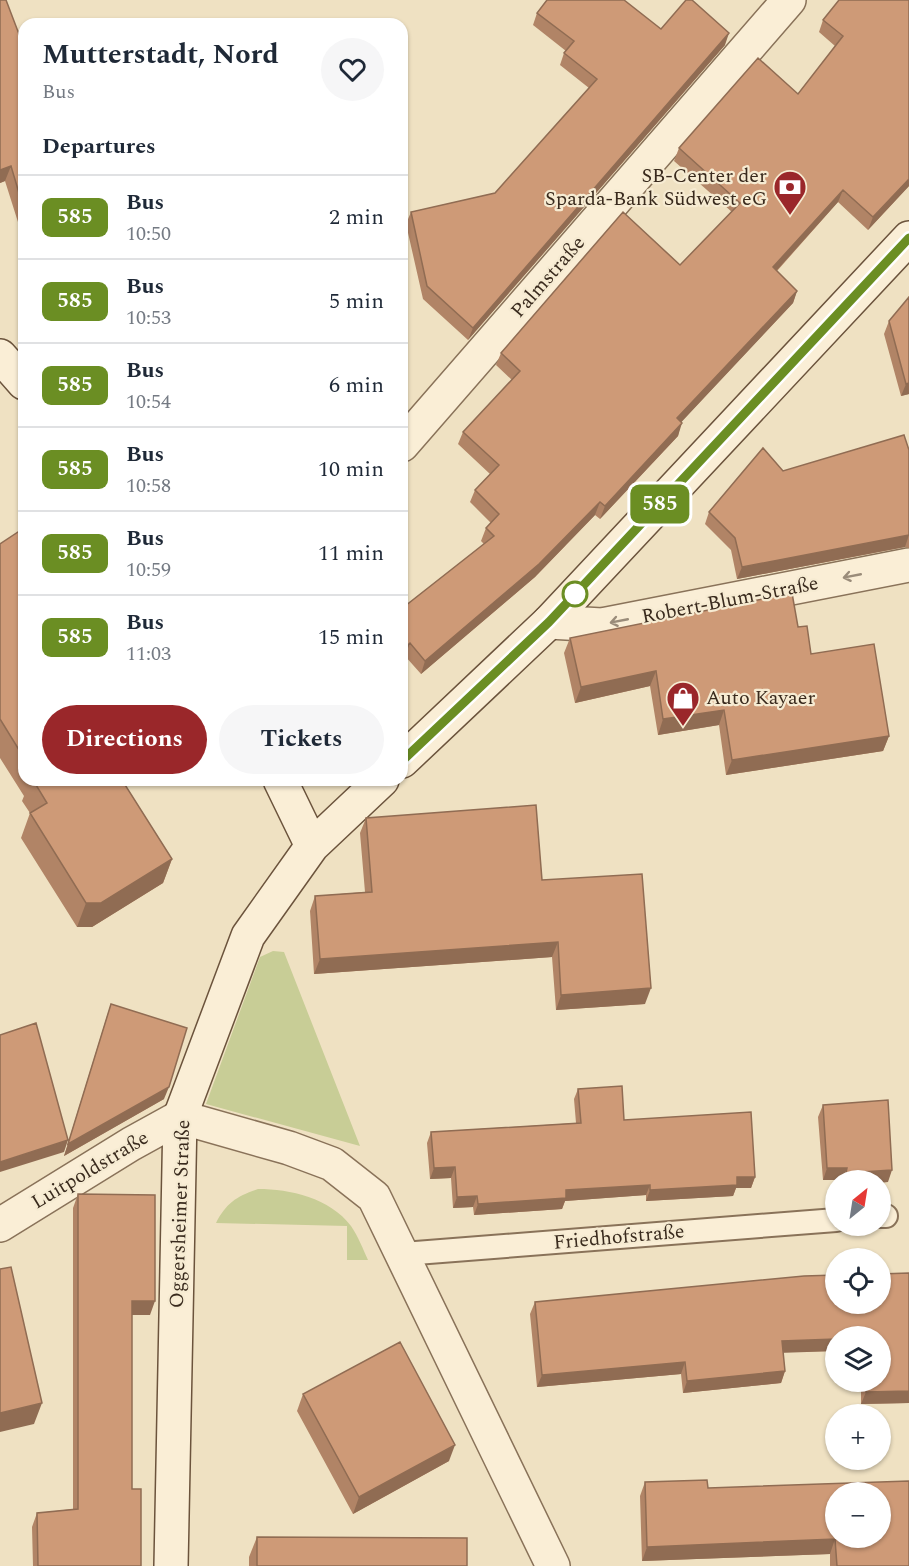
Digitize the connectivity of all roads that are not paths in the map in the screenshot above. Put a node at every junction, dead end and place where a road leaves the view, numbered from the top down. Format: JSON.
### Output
{"nodes":[{"id":1,"x":789,"y":0,"type":"edge"},
{"id":2,"x":909,"y":238,"type":"edge"},
{"id":3,"x":0,"y":356,"type":"edge"},
{"id":4,"x":18,"y":376,"type":"edge"},
{"id":5,"x":408,"y":438,"type":"edge"},
{"id":6,"x":909,"y":565,"type":"edge"},
{"id":7,"x":549,"y":622,"type":"junction"},
{"id":8,"x":408,"y":755,"type":"edge"},
{"id":9,"x":283,"y":786,"type":"edge"},
{"id":10,"x":376,"y":786,"type":"edge"},
{"id":11,"x":312,"y":846,"type":"junction"},
{"id":12,"x":180,"y":1117,"type":"junction"},
{"id":13,"x":825,"y":1221,"type":"edge"},
{"id":14,"x":0,"y":1225,"type":"edge"},
{"id":15,"x":403,"y":1254,"type":"junction"},
{"id":16,"x":171,"y":1566,"type":"edge"},
{"id":17,"x":553,"y":1566,"type":"edge"}],
"edges":[{"from":1,"to":5,"type":"street","name":"Palmstraße"},
{"from":2,"to":7,"type":"street"},
{"from":3,"to":4,"type":"street"},
{"from":6,"to":7,"type":"street","name":"Robert-Blum-Straße","one_way":true},
{"from":7,"to":8,"type":"street"},
{"from":9,"to":11,"type":"street"},
{"from":10,"to":11,"type":"street","name":"Oggersheimer Straße"},
{"from":11,"to":12,"type":"street","name":"Oggersheimer Straße"},
{"from":12,"to":14,"type":"street","name":"Luitpoldstraße"},
{"from":12,"to":15,"type":"street"},
{"from":12,"to":16,"type":"street","name":"Oggersheimer Straße"},
{"from":13,"to":15,"type":"lane","name":"Friedhofstraße"},
{"from":15,"to":17,"type":"street"}]}
